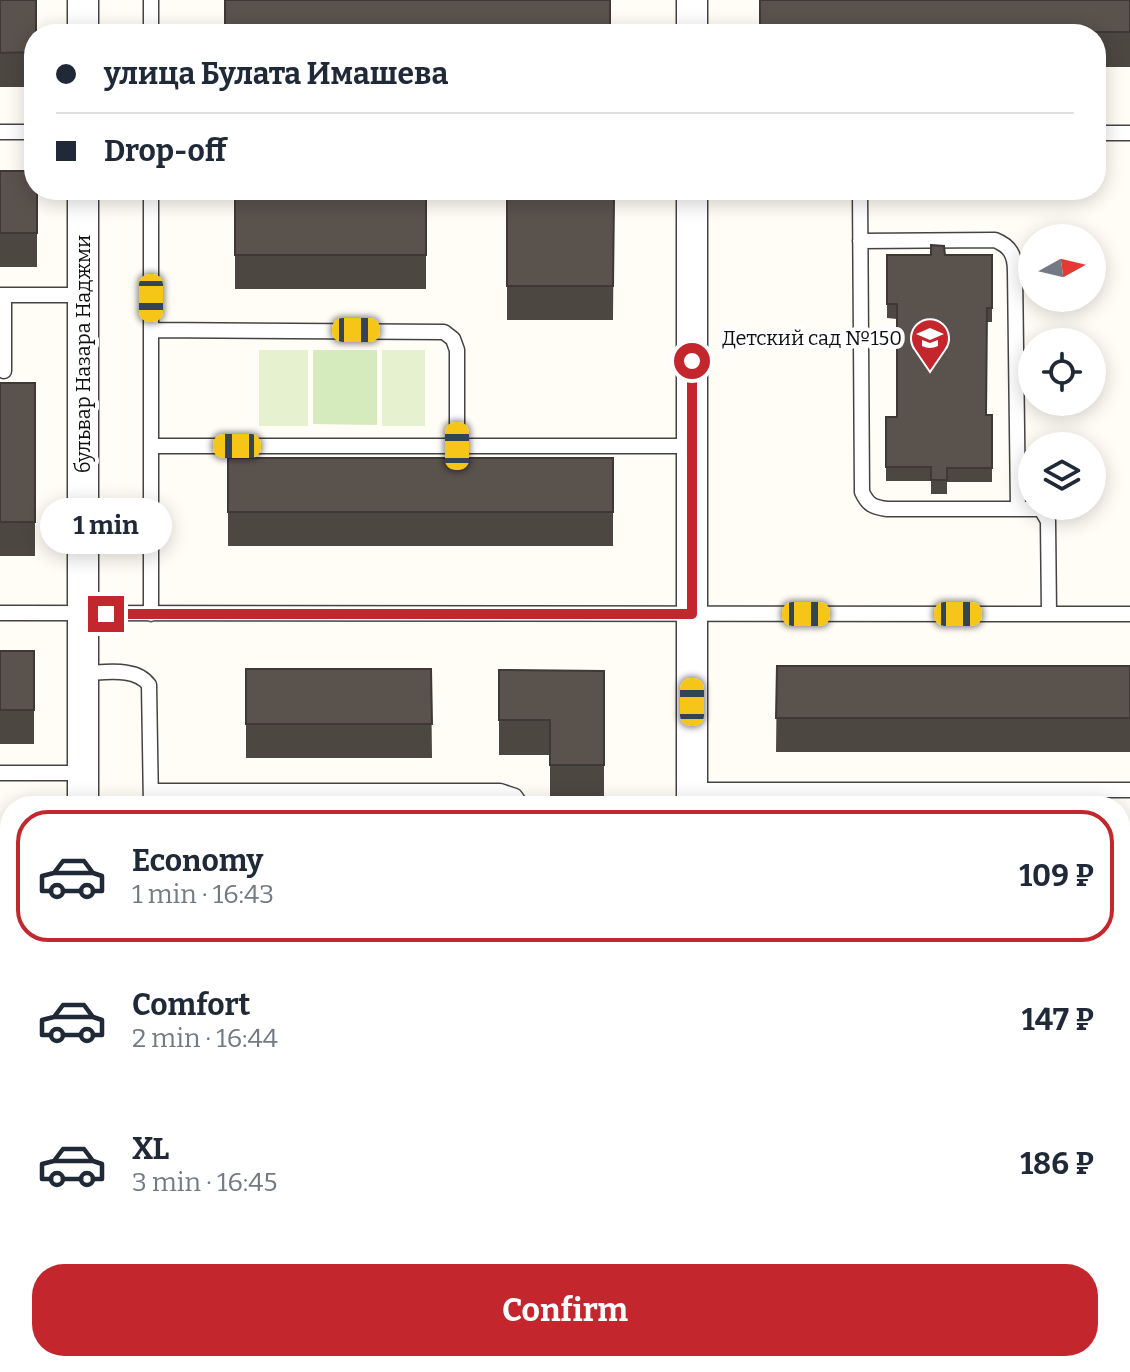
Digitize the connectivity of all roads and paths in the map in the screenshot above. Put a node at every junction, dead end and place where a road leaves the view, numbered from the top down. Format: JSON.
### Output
{"nodes":[{"id":1,"x":83,"y":0,"type":"edge"},
{"id":2,"x":151,"y":0,"type":"edge"},
{"id":3,"x":692,"y":0,"type":"edge"},
{"id":4,"x":83,"y":24,"type":"edge"},
{"id":5,"x":151,"y":24,"type":"edge"},
{"id":6,"x":692,"y":24,"type":"edge"},
{"id":7,"x":0,"y":132,"type":"edge"},
{"id":8,"x":24,"y":132,"type":"edge"},
{"id":9,"x":1106,"y":133,"type":"edge"},
{"id":10,"x":1130,"y":133,"type":"edge"},
{"id":11,"x":83,"y":200,"type":"edge"},
{"id":12,"x":151,"y":200,"type":"edge"},
{"id":13,"x":692,"y":200,"type":"edge"},
{"id":14,"x":860,"y":200,"type":"edge"},
{"id":15,"x":860,"y":241,"type":"junction"},
{"id":16,"x":2,"y":295,"type":"edge"},
{"id":17,"x":83,"y":295,"type":"junction"},
{"id":18,"x":151,"y":330,"type":"junction"},
{"id":19,"x":4,"y":371,"type":"dead end"},
{"id":20,"x":151,"y":446,"type":"junction"},
{"id":21,"x":457,"y":446,"type":"junction"},
{"id":22,"x":692,"y":446,"type":"junction"},
{"id":23,"x":1018,"y":508,"type":"joint"},
{"id":24,"x":1047,"y":520,"type":"edge"},
{"id":25,"x":0,"y":613,"type":"edge"},
{"id":26,"x":83,"y":614,"type":"junction"},
{"id":27,"x":151,"y":614,"type":"junction"},
{"id":28,"x":692,"y":614,"type":"junction"},
{"id":29,"x":1049,"y":614,"type":"junction"},
{"id":30,"x":1130,"y":614,"type":"edge"},
{"id":31,"x":83,"y":673,"type":"junction"},
{"id":32,"x":0,"y":773,"type":"edge"},
{"id":33,"x":83,"y":773,"type":"junction"},
{"id":34,"x":779,"y":790,"type":"junction"},
{"id":35,"x":1130,"y":790,"type":"edge"},
{"id":36,"x":83,"y":796,"type":"edge"},
{"id":37,"x":151,"y":796,"type":"edge"},
{"id":38,"x":251,"y":796,"type":"edge"},
{"id":39,"x":515,"y":796,"type":"edge"},
{"id":40,"x":692,"y":796,"type":"edge"},
{"id":41,"x":714,"y":796,"type":"edge"},
{"id":42,"x":779,"y":796,"type":"edge"}],
"edges":[{"from":1,"to":4,"type":"street"},
{"from":2,"to":5,"type":"lane"},
{"from":3,"to":6,"type":"street"},
{"from":7,"to":8,"type":"lane"},
{"from":9,"to":10,"type":"lane"},
{"from":11,"to":17,"type":"street","name":"бульвар Назара Наджми"},
{"from":12,"to":18,"type":"lane"},
{"from":13,"to":22,"type":"street"},
{"from":14,"to":15,"type":"lane"},
{"from":15,"to":23,"type":"lane"},
{"from":15,"to":23,"type":"lane"},
{"from":16,"to":17,"type":"lane"},
{"from":16,"to":19,"type":"lane"},
{"from":17,"to":26,"type":"street","name":"бульвар Назара Наджми"},
{"from":18,"to":20,"type":"lane"},
{"from":18,"to":21,"type":"lane"},
{"from":20,"to":21,"type":"lane"},
{"from":20,"to":27,"type":"lane"},
{"from":21,"to":22,"type":"lane"},
{"from":22,"to":28,"type":"street"},
{"from":24,"to":29,"type":"lane"},
{"from":25,"to":26,"type":"lane"},
{"from":26,"to":27,"type":"lane"},
{"from":26,"to":31,"type":"street","name":"бульвар Назара Наджми"},
{"from":27,"to":28,"type":"lane"},
{"from":28,"to":29,"type":"lane"},
{"from":28,"to":40,"type":"street"},
{"from":29,"to":30,"type":"lane"},
{"from":31,"to":33,"type":"street","name":"бульвар Назара Наджми"},
{"from":31,"to":37,"type":"lane"},
{"from":32,"to":33,"type":"lane"},
{"from":33,"to":36,"type":"street","name":"бульвар Назара Наджми"},
{"from":34,"to":35,"type":"lane"},
{"from":34,"to":41,"type":"lane"},
{"from":34,"to":42,"type":"lane"},
{"from":38,"to":39,"type":"lane"}]}
